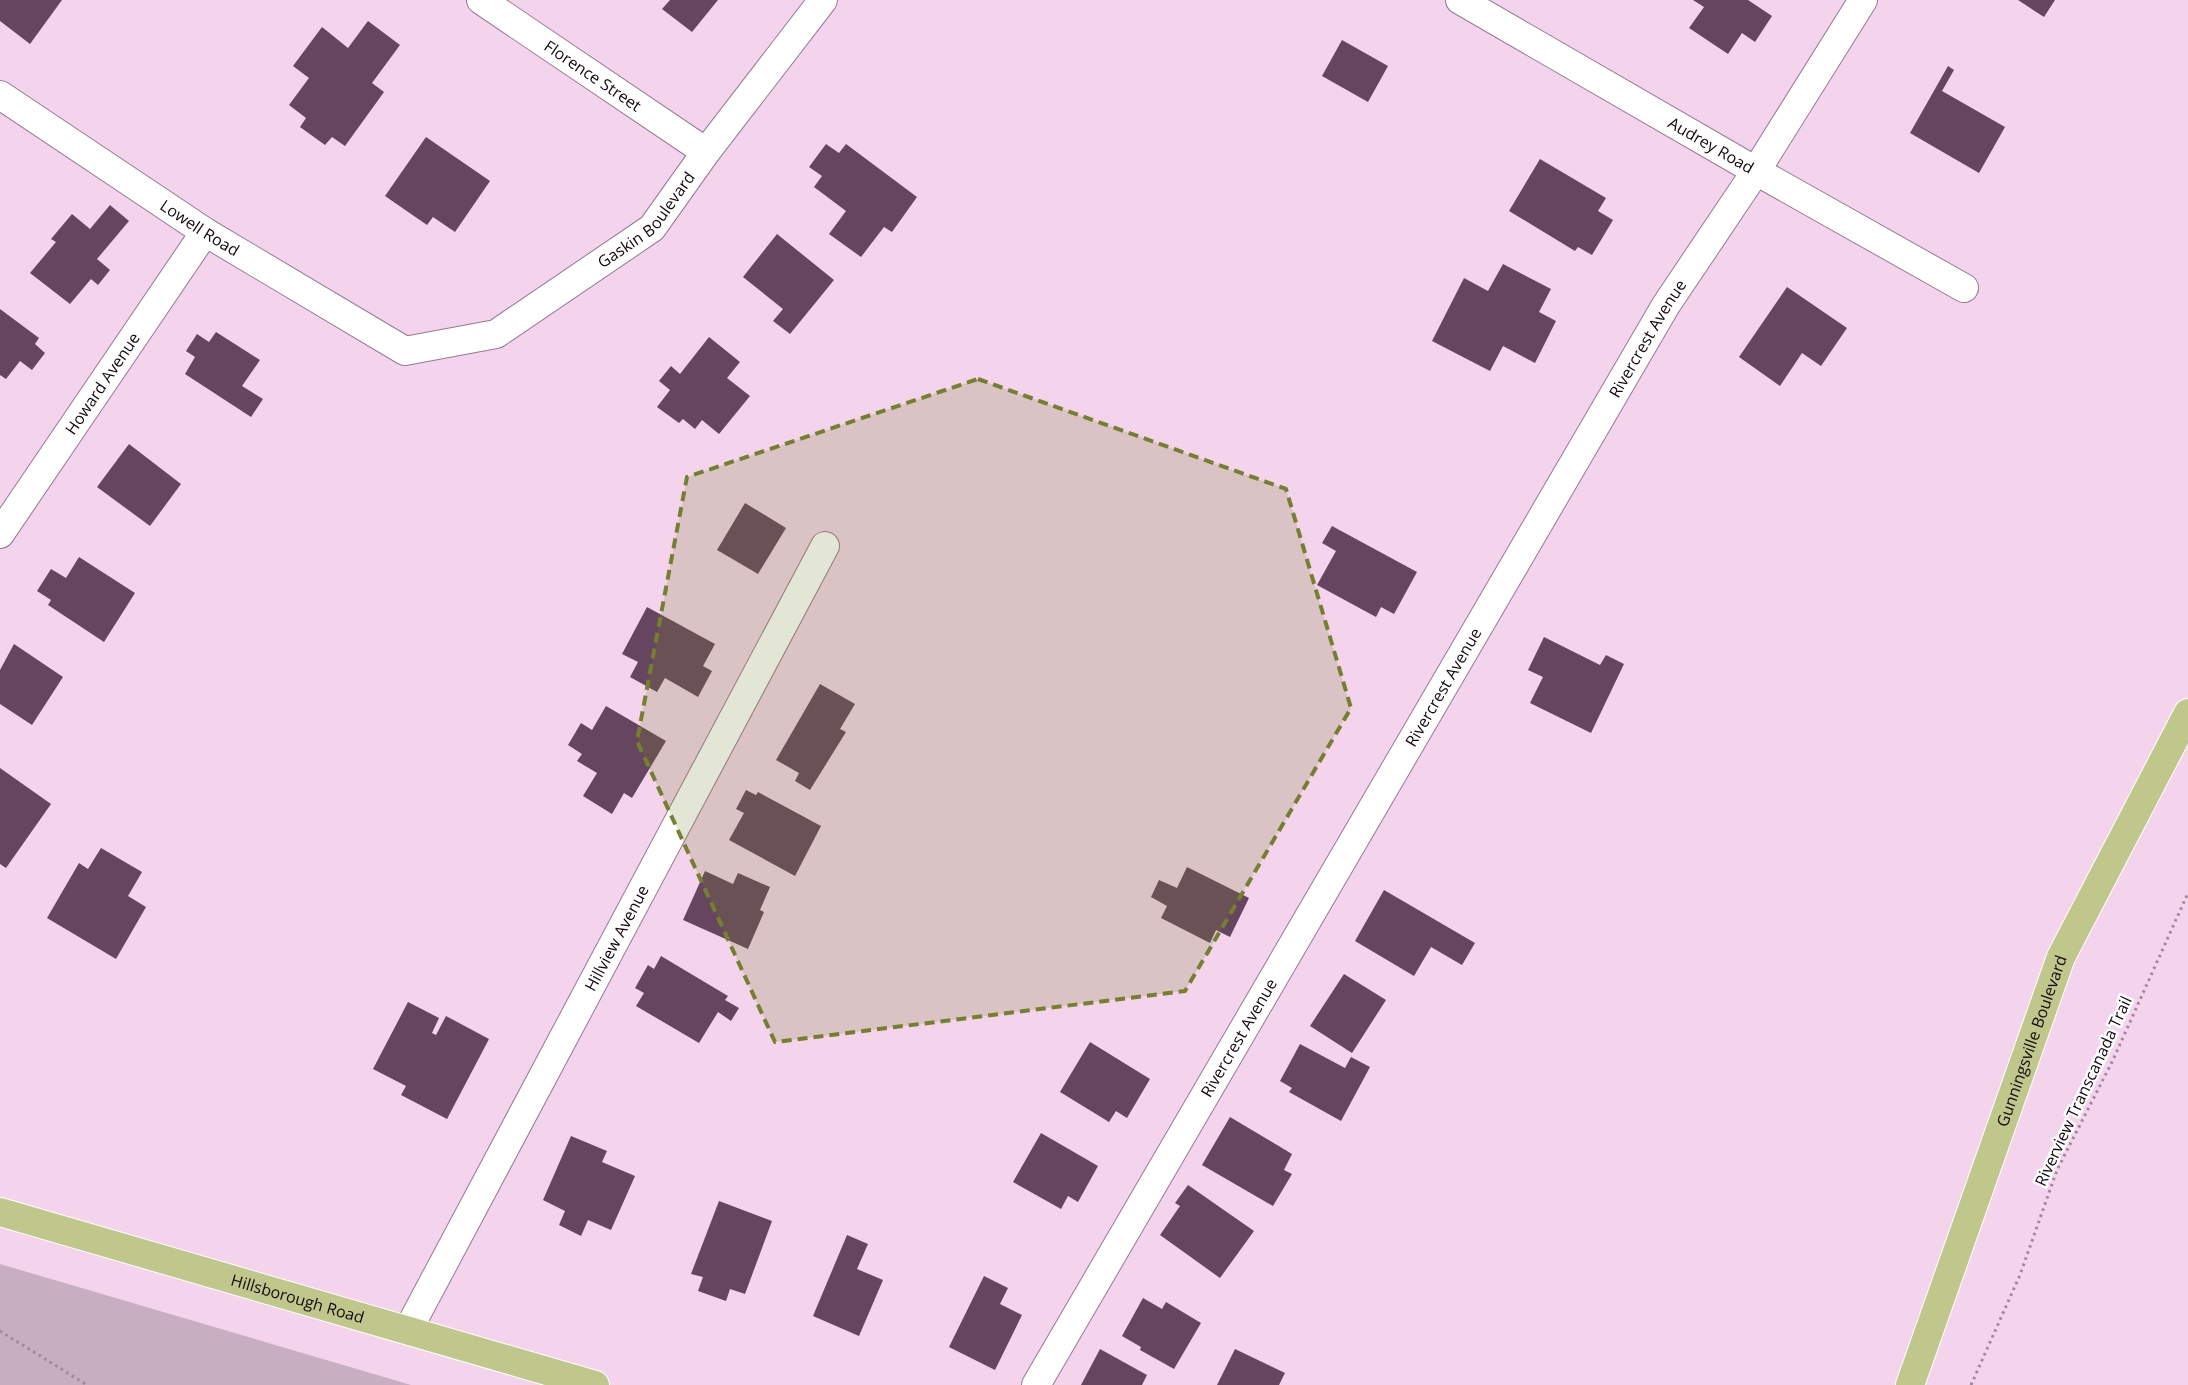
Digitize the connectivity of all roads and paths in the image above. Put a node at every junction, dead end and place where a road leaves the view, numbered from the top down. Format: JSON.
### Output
{"nodes":[{"id":1,"x":481,"y":0,"type":"edge"},
{"id":2,"x":823,"y":0,"type":"edge"},
{"id":3,"x":1460,"y":0,"type":"edge"},
{"id":4,"x":1863,"y":0,"type":"edge"},
{"id":5,"x":0,"y":95,"type":"edge"},
{"id":6,"x":706,"y":152,"type":"junction"},
{"id":7,"x":1756,"y":171,"type":"junction"},
{"id":8,"x":205,"y":232,"type":"junction"},
{"id":9,"x":1964,"y":288,"type":"dead end"},
{"id":10,"x":405,"y":350,"type":"joint"},
{"id":11,"x":0,"y":534,"type":"edge"},
{"id":12,"x":825,"y":546,"type":"dead end"},
{"id":13,"x":2188,"y":713,"type":"edge"},
{"id":14,"x":2188,"y":893,"type":"edge"},
{"id":15,"x":0,"y":1212,"type":"edge"},
{"id":16,"x":408,"y":1330,"type":"junction"},
{"id":17,"x":0,"y":1331,"type":"edge"},
{"id":18,"x":88,"y":1385,"type":"edge"},
{"id":19,"x":596,"y":1385,"type":"edge"},
{"id":20,"x":1036,"y":1385,"type":"edge"},
{"id":21,"x":1910,"y":1385,"type":"edge"},
{"id":22,"x":1971,"y":1385,"type":"edge"}],
"edges":[{"from":1,"to":6,"type":"street","name":"Florence Street"},
{"from":2,"to":6,"type":"street","name":"Gaskin Boulevard"},
{"from":3,"to":7,"type":"street","name":"Audrey Road"},
{"from":4,"to":7,"type":"street","name":"Rivercrest Avenue"},
{"from":5,"to":8,"type":"street","name":"Lowell Road"},
{"from":6,"to":10,"type":"street","name":"Gaskin Boulevard"},
{"from":7,"to":9,"type":"street","name":"Audrey Road"},
{"from":7,"to":20,"type":"street","name":"Rivercrest Avenue"},
{"from":8,"to":10,"type":"street","name":"Lowell Road"},
{"from":8,"to":11,"type":"street","name":"Howard Avenue"},
{"from":12,"to":16,"type":"street","name":"Hillview Avenue"},
{"from":13,"to":21,"type":"main road","name":"Gunningsville Boulevard"},
{"from":14,"to":22,"type":"path","name":"Riverview Transcanada Trail"},
{"from":15,"to":16,"type":"main road","name":"Hillsborough Road"},
{"from":16,"to":19,"type":"main road","name":"Hillsborough Road"},
{"from":17,"to":18,"type":"path"}]}
